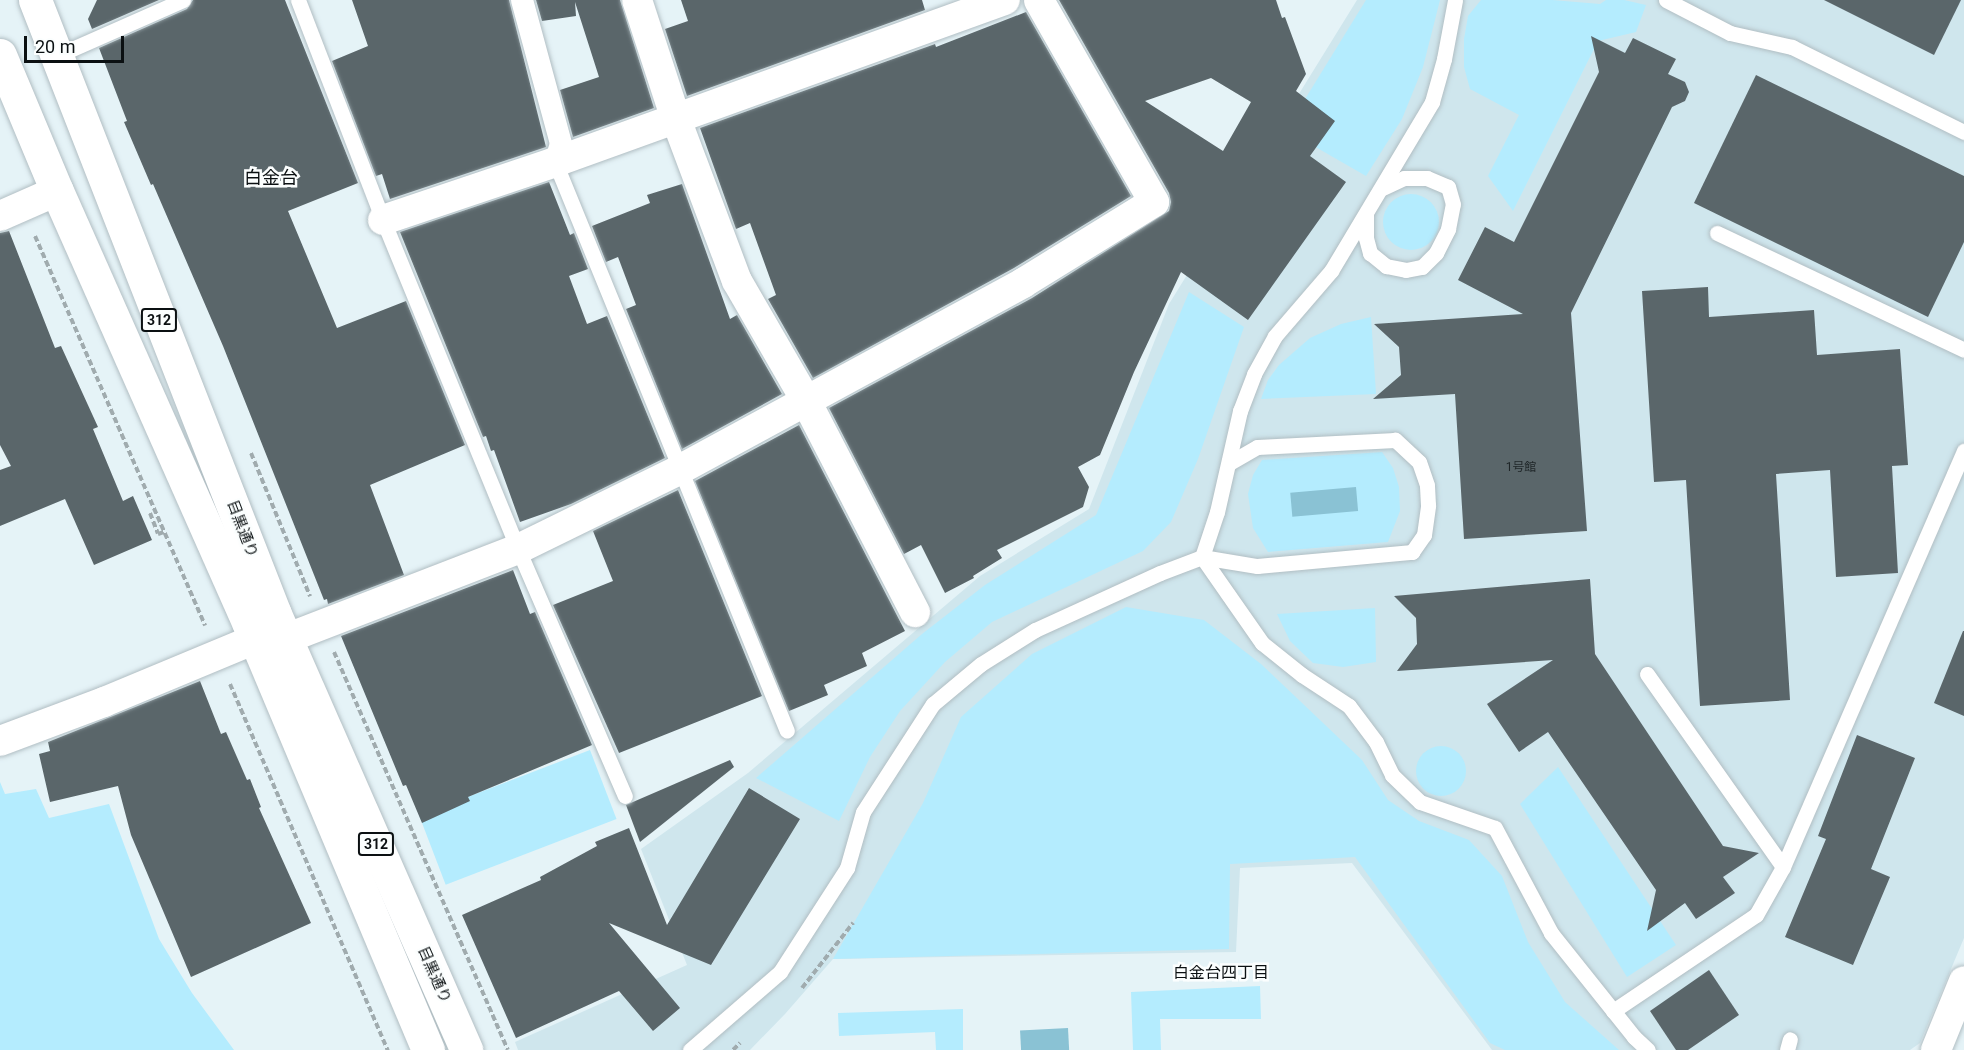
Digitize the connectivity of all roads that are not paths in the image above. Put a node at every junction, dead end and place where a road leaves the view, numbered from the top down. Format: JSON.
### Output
{"nodes":[{"id":1,"x":35,"y":0,"type":"edge"},
{"id":2,"x":183,"y":0,"type":"edge"},
{"id":3,"x":298,"y":0,"type":"edge"},
{"id":4,"x":522,"y":0,"type":"edge"},
{"id":5,"x":637,"y":0,"type":"edge"},
{"id":6,"x":1039,"y":0,"type":"edge"},
{"id":7,"x":1455,"y":0,"type":"edge"},
{"id":8,"x":1666,"y":0,"type":"edge"},
{"id":9,"x":989,"y":2,"type":"edge"},
{"id":10,"x":0,"y":55,"type":"edge"},
{"id":11,"x":56,"y":56,"type":"junction"},
{"id":12,"x":676,"y":119,"type":"junction"},
{"id":13,"x":1964,"y":132,"type":"edge"},
{"id":14,"x":555,"y":162,"type":"junction"},
{"id":15,"x":1383,"y":188,"type":"junction"},
{"id":16,"x":57,"y":191,"type":"junction"},
{"id":17,"x":11,"y":211,"type":"edge"},
{"id":18,"x":1366,"y":215,"type":"junction"},
{"id":19,"x":383,"y":220,"type":"junction"},
{"id":20,"x":1718,"y":232,"type":"dead end"},
{"id":21,"x":1964,"y":350,"type":"edge"},
{"id":22,"x":806,"y":399,"type":"junction"},
{"id":23,"x":1964,"y":451,"type":"edge"},
{"id":24,"x":1229,"y":463,"type":"junction"},
{"id":25,"x":679,"y":470,"type":"junction"},
{"id":26,"x":518,"y":549,"type":"junction"},
{"id":27,"x":1202,"y":557,"type":"junction"},
{"id":28,"x":915,"y":612,"type":"dead end"},
{"id":29,"x":270,"y":639,"type":"junction"},
{"id":30,"x":1647,"y":674,"type":"dead end"},
{"id":31,"x":787,"y":731,"type":"dead end"},
{"id":32,"x":0,"y":741,"type":"edge"},
{"id":33,"x":625,"y":796,"type":"dead end"},
{"id":34,"x":1783,"y":867,"type":"junction"},
{"id":35,"x":1964,"y":981,"type":"edge"},
{"id":36,"x":1612,"y":1011,"type":"junction"},
{"id":37,"x":428,"y":1050,"type":"edge"},
{"id":38,"x":466,"y":1050,"type":"edge"},
{"id":39,"x":690,"y":1050,"type":"edge"},
{"id":40,"x":1648,"y":1050,"type":"edge"},
{"id":41,"x":1936,"y":1050,"type":"edge"}],
"edges":[{"from":1,"to":11,"type":"main road","name":"目黒通り","number":"312"},
{"from":2,"to":11,"type":"lane"},
{"from":3,"to":19,"type":"lane"},
{"from":4,"to":14,"type":"street"},
{"from":5,"to":12,"type":"street"},
{"from":6,"to":22,"type":"street"},
{"from":7,"to":15,"type":"lane"},
{"from":8,"to":13,"type":"lane"},
{"from":9,"to":12,"type":"street"},
{"from":10,"to":16,"type":"main road","name":"目黒通り","number":"312"},
{"from":11,"to":29,"type":"main road","name":"目黒通り","number":"312"},
{"from":12,"to":14,"type":"street"},
{"from":12,"to":22,"type":"street"},
{"from":14,"to":19,"type":"street"},
{"from":14,"to":25,"type":"lane"},
{"from":15,"to":18,"type":"lane"},
{"from":15,"to":18,"type":"lane"},
{"from":16,"to":17,"type":"street"},
{"from":16,"to":29,"type":"main road","name":"目黒通り","number":"312"},
{"from":18,"to":24,"type":"lane"},
{"from":19,"to":26,"type":"lane"},
{"from":20,"to":21,"type":"lane"},
{"from":22,"to":25,"type":"street"},
{"from":22,"to":28,"type":"street"},
{"from":23,"to":34,"type":"lane"},
{"from":24,"to":27,"type":"lane"},
{"from":24,"to":27,"type":"lane"},
{"from":25,"to":26,"type":"street"},
{"from":25,"to":31,"type":"lane"},
{"from":26,"to":29,"type":"street"},
{"from":26,"to":33,"type":"lane"},
{"from":27,"to":36,"type":"lane"},
{"from":27,"to":39,"type":"lane"},
{"from":29,"to":32,"type":"street"},
{"from":29,"to":37,"type":"main road","name":"目黒通り","number":"312"},
{"from":29,"to":38,"type":"main road","name":"目黒通り","number":"312"},
{"from":30,"to":34,"type":"lane"},
{"from":34,"to":36,"type":"lane"},
{"from":35,"to":41,"type":"street"},
{"from":36,"to":40,"type":"lane"}]}
